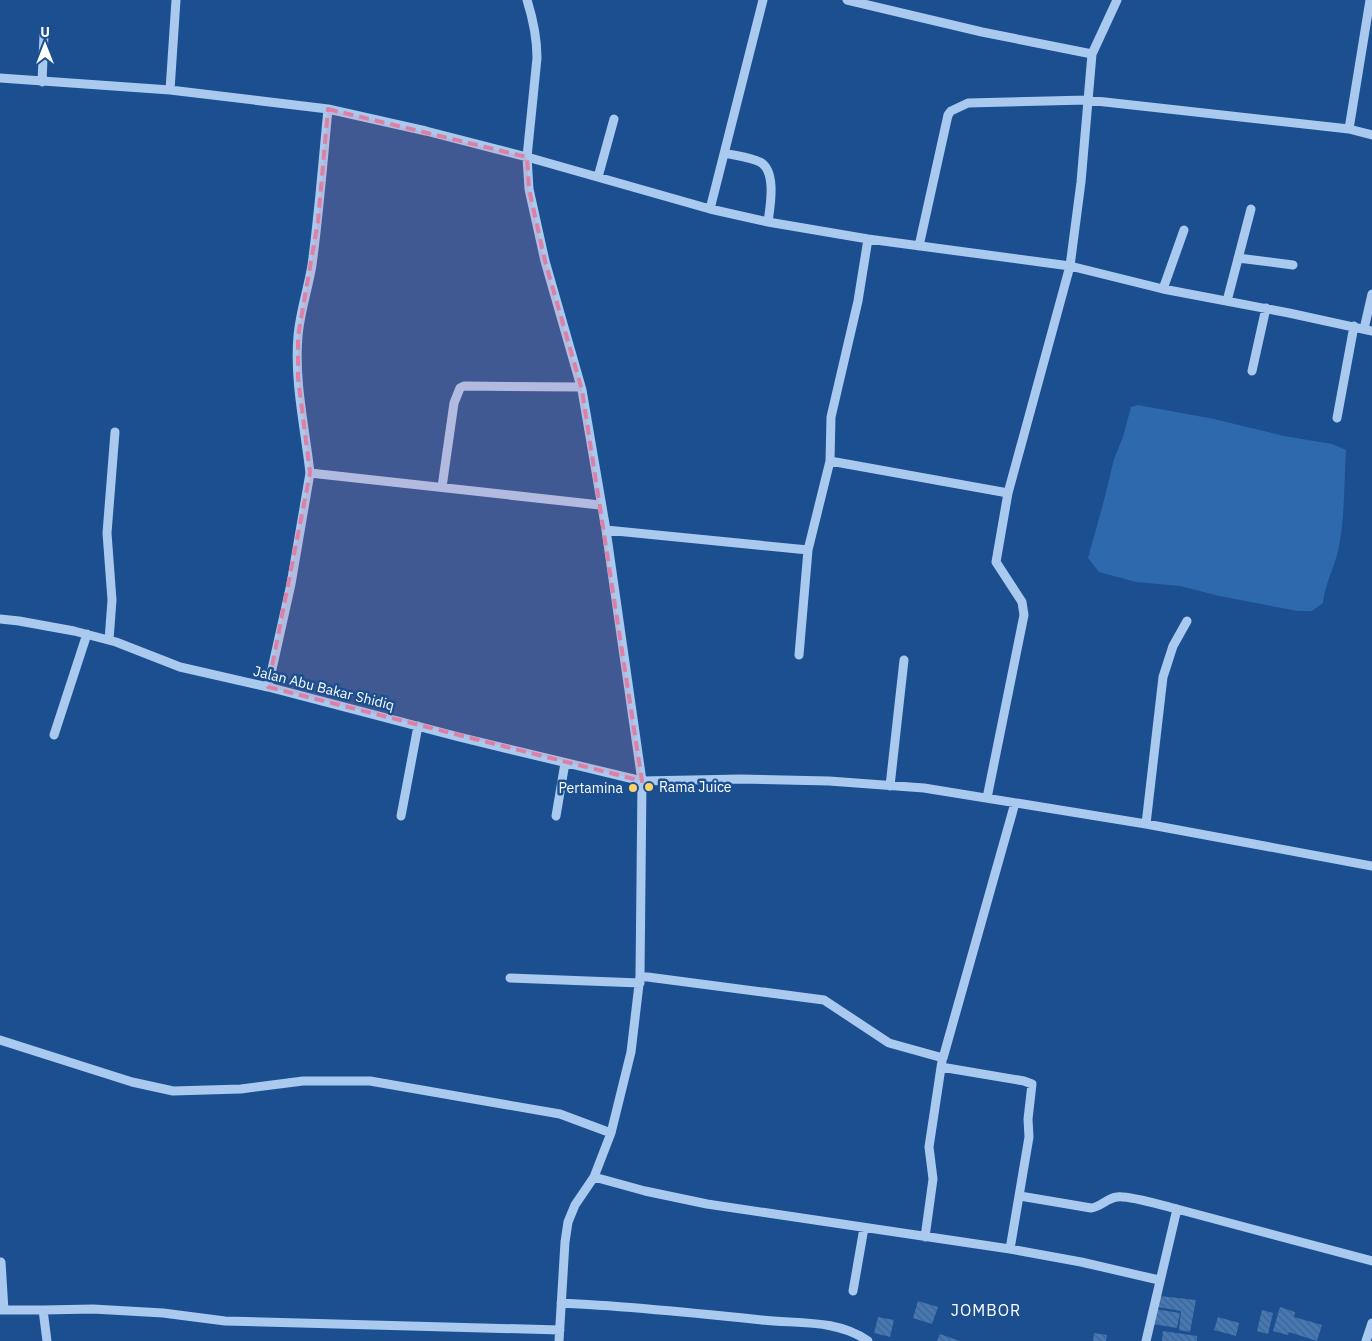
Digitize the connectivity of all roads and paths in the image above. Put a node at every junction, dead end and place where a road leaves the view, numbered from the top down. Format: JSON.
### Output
{"nodes":[{"id":1,"x":176,"y":0,"type":"edge"},
{"id":2,"x":527,"y":0,"type":"edge"},
{"id":3,"x":763,"y":0,"type":"edge"},
{"id":4,"x":847,"y":0,"type":"edge"},
{"id":5,"x":1116,"y":0,"type":"edge"},
{"id":6,"x":1370,"y":0,"type":"edge"},
{"id":7,"x":44,"y":35,"type":"dead end"},
{"id":8,"x":1092,"y":54,"type":"junction"},
{"id":9,"x":0,"y":78,"type":"edge"},
{"id":10,"x":42,"y":82,"type":"junction"},
{"id":11,"x":170,"y":90,"type":"junction"},
{"id":12,"x":1087,"y":100,"type":"junction"},
{"id":13,"x":328,"y":109,"type":"junction"},
{"id":14,"x":614,"y":119,"type":"dead end"},
{"id":15,"x":1348,"y":129,"type":"junction"},
{"id":16,"x":1372,"y":135,"type":"edge"},
{"id":17,"x":725,"y":153,"type":"junction"},
{"id":18,"x":527,"y":157,"type":"junction"},
{"id":19,"x":598,"y":177,"type":"junction"},
{"id":20,"x":710,"y":209,"type":"junction"},
{"id":21,"x":1251,"y":209,"type":"dead end"},
{"id":22,"x":768,"y":222,"type":"junction"},
{"id":23,"x":1184,"y":230,"type":"dead end"},
{"id":24,"x":868,"y":239,"type":"junction"},
{"id":25,"x":919,"y":246,"type":"junction"},
{"id":26,"x":1238,"y":258,"type":"junction"},
{"id":27,"x":1293,"y":265,"type":"dead end"},
{"id":28,"x":1070,"y":266,"type":"junction"},
{"id":29,"x":1163,"y":289,"type":"junction"},
{"id":30,"x":1372,"y":294,"type":"edge"},
{"id":31,"x":1227,"y":301,"type":"junction"},
{"id":32,"x":1266,"y":308,"type":"junction"},
{"id":33,"x":1354,"y":326,"type":"junction"},
{"id":34,"x":1368,"y":330,"type":"edge"},
{"id":35,"x":1252,"y":371,"type":"dead end"},
{"id":36,"x":581,"y":387,"type":"junction"},
{"id":37,"x":1337,"y":418,"type":"dead end"},
{"id":38,"x":115,"y":432,"type":"dead end"},
{"id":39,"x":830,"y":461,"type":"junction"},
{"id":40,"x":310,"y":473,"type":"junction"},
{"id":41,"x":442,"y":487,"type":"junction"},
{"id":42,"x":1008,"y":493,"type":"junction"},
{"id":43,"x":600,"y":506,"type":"junction"},
{"id":44,"x":606,"y":530,"type":"junction"},
{"id":45,"x":808,"y":550,"type":"junction"},
{"id":46,"x":0,"y":619,"type":"edge"},
{"id":47,"x":1187,"y":621,"type":"dead end"},
{"id":48,"x":87,"y":634,"type":"junction"},
{"id":49,"x":109,"y":640,"type":"junction"},
{"id":50,"x":799,"y":655,"type":"dead end"},
{"id":51,"x":904,"y":660,"type":"dead end"},
{"id":52,"x":268,"y":687,"type":"junction"},
{"id":53,"x":418,"y":726,"type":"junction"},
{"id":54,"x":54,"y":735,"type":"dead end"},
{"id":55,"x":565,"y":763,"type":"junction"},
{"id":56,"x":642,"y":782,"type":"junction"},
{"id":57,"x":890,"y":786,"type":"junction"},
{"id":58,"x":987,"y":798,"type":"junction"},
{"id":59,"x":1015,"y":803,"type":"junction"},
{"id":60,"x":401,"y":816,"type":"dead end"},
{"id":61,"x":556,"y":816,"type":"dead end"},
{"id":62,"x":1146,"y":824,"type":"junction"},
{"id":63,"x":1372,"y":866,"type":"edge"},
{"id":64,"x":510,"y":978,"type":"dead end"},
{"id":65,"x":640,"y":979,"type":"junction"},
{"id":66,"x":0,"y":1040,"type":"edge"},
{"id":67,"x":942,"y":1063,"type":"junction"},
{"id":68,"x":611,"y":1133,"type":"junction"},
{"id":69,"x":594,"y":1177,"type":"junction"},
{"id":70,"x":1020,"y":1196,"type":"junction"},
{"id":71,"x":1176,"y":1209,"type":"junction"},
{"id":72,"x":864,"y":1228,"type":"junction"},
{"id":73,"x":925,"y":1237,"type":"junction"},
{"id":74,"x":1010,"y":1249,"type":"junction"},
{"id":75,"x":1372,"y":1261,"type":"edge"},
{"id":76,"x":1,"y":1262,"type":"edge"},
{"id":77,"x":1159,"y":1280,"type":"junction"},
{"id":78,"x":853,"y":1291,"type":"dead end"},
{"id":79,"x":562,"y":1304,"type":"junction"},
{"id":80,"x":2,"y":1310,"type":"edge"},
{"id":81,"x":43,"y":1310,"type":"junction"},
{"id":82,"x":1372,"y":1323,"type":"edge"},
{"id":83,"x":560,"y":1330,"type":"junction"},
{"id":84,"x":47,"y":1341,"type":"edge"},
{"id":85,"x":559,"y":1341,"type":"edge"},
{"id":86,"x":868,"y":1341,"type":"edge"},
{"id":87,"x":1146,"y":1341,"type":"edge"},
{"id":88,"x":1366,"y":1341,"type":"edge"}],
"edges":[{"from":1,"to":11,"type":"street"},
{"from":2,"to":18,"type":"street"},
{"from":3,"to":17,"type":"street"},
{"from":4,"to":8,"type":"street"},
{"from":5,"to":8,"type":"street"},
{"from":6,"to":15,"type":"street"},
{"from":7,"to":10,"type":"street"},
{"from":8,"to":12,"type":"street"},
{"from":9,"to":10,"type":"street"},
{"from":10,"to":11,"type":"street"},
{"from":11,"to":13,"type":"street"},
{"from":12,"to":15,"type":"street"},
{"from":12,"to":25,"type":"street"},
{"from":12,"to":28,"type":"street"},
{"from":13,"to":18,"type":"street"},
{"from":13,"to":40,"type":"street"},
{"from":14,"to":19,"type":"street"},
{"from":15,"to":16,"type":"street"},
{"from":17,"to":20,"type":"street"},
{"from":17,"to":22,"type":"street"},
{"from":18,"to":19,"type":"street"},
{"from":18,"to":36,"type":"street"},
{"from":19,"to":20,"type":"street"},
{"from":20,"to":22,"type":"street"},
{"from":21,"to":26,"type":"street"},
{"from":22,"to":24,"type":"street"},
{"from":23,"to":29,"type":"street"},
{"from":24,"to":25,"type":"street"},
{"from":24,"to":39,"type":"street"},
{"from":25,"to":28,"type":"street"},
{"from":26,"to":27,"type":"street"},
{"from":26,"to":31,"type":"street"},
{"from":28,"to":29,"type":"street"},
{"from":28,"to":42,"type":"street"},
{"from":29,"to":31,"type":"street"},
{"from":30,"to":34,"type":"street"},
{"from":31,"to":32,"type":"street"},
{"from":32,"to":33,"type":"street"},
{"from":32,"to":35,"type":"street"},
{"from":33,"to":34,"type":"street"},
{"from":33,"to":37,"type":"street"},
{"from":36,"to":41,"type":"street"},
{"from":36,"to":43,"type":"street"},
{"from":38,"to":49,"type":"street"},
{"from":39,"to":42,"type":"street"},
{"from":39,"to":45,"type":"street"},
{"from":40,"to":41,"type":"street"},
{"from":40,"to":52,"type":"street"},
{"from":41,"to":43,"type":"street"},
{"from":42,"to":58,"type":"street"},
{"from":43,"to":44,"type":"street"},
{"from":44,"to":45,"type":"street"},
{"from":44,"to":56,"type":"street"},
{"from":45,"to":50,"type":"street"},
{"from":46,"to":48,"type":"street","name":"Jalan Abu Bakar Shidiq"},
{"from":47,"to":62,"type":"street"},
{"from":48,"to":49,"type":"street","name":"Jalan Abu Bakar Shidiq"},
{"from":48,"to":54,"type":"street"},
{"from":49,"to":52,"type":"street","name":"Jalan Abu Bakar Shidiq"},
{"from":51,"to":57,"type":"street"},
{"from":52,"to":53,"type":"street","name":"Jalan Abu Bakar Shidiq"},
{"from":53,"to":55,"type":"street","name":"Jalan Abu Bakar Shidiq"},
{"from":53,"to":60,"type":"street"},
{"from":55,"to":56,"type":"street","name":"Jalan Abu Bakar Shidiq"},
{"from":55,"to":61,"type":"street"},
{"from":56,"to":57,"type":"street","name":"Jalan Abu Bakar Shidiq"},
{"from":56,"to":65,"type":"street"},
{"from":57,"to":58,"type":"street","name":"Jalan Abu Bakar Shidiq"},
{"from":58,"to":59,"type":"street","name":"Jalan Abu Bakar Shidiq"},
{"from":59,"to":62,"type":"street","name":"Jalan Abu Bakar Shidiq"},
{"from":59,"to":67,"type":"street"},
{"from":62,"to":63,"type":"street","name":"Jalan Abu Bakar Shidiq"},
{"from":64,"to":65,"type":"street"},
{"from":65,"to":67,"type":"street"},
{"from":65,"to":68,"type":"street"},
{"from":66,"to":68,"type":"street"},
{"from":67,"to":70,"type":"street"},
{"from":67,"to":73,"type":"street"},
{"from":68,"to":69,"type":"street"},
{"from":69,"to":72,"type":"street"},
{"from":69,"to":79,"type":"street"},
{"from":70,"to":71,"type":"street"},
{"from":70,"to":74,"type":"street"},
{"from":71,"to":75,"type":"street"},
{"from":71,"to":77,"type":"street"},
{"from":72,"to":73,"type":"street"},
{"from":72,"to":78,"type":"street"},
{"from":73,"to":74,"type":"street"},
{"from":74,"to":77,"type":"street"},
{"from":76,"to":80,"type":"street"},
{"from":77,"to":87,"type":"street"},
{"from":79,"to":83,"type":"street"},
{"from":79,"to":86,"type":"street"},
{"from":80,"to":81,"type":"street"},
{"from":81,"to":83,"type":"street"},
{"from":81,"to":84,"type":"street"},
{"from":82,"to":88,"type":"street"},
{"from":83,"to":85,"type":"street"}]}
